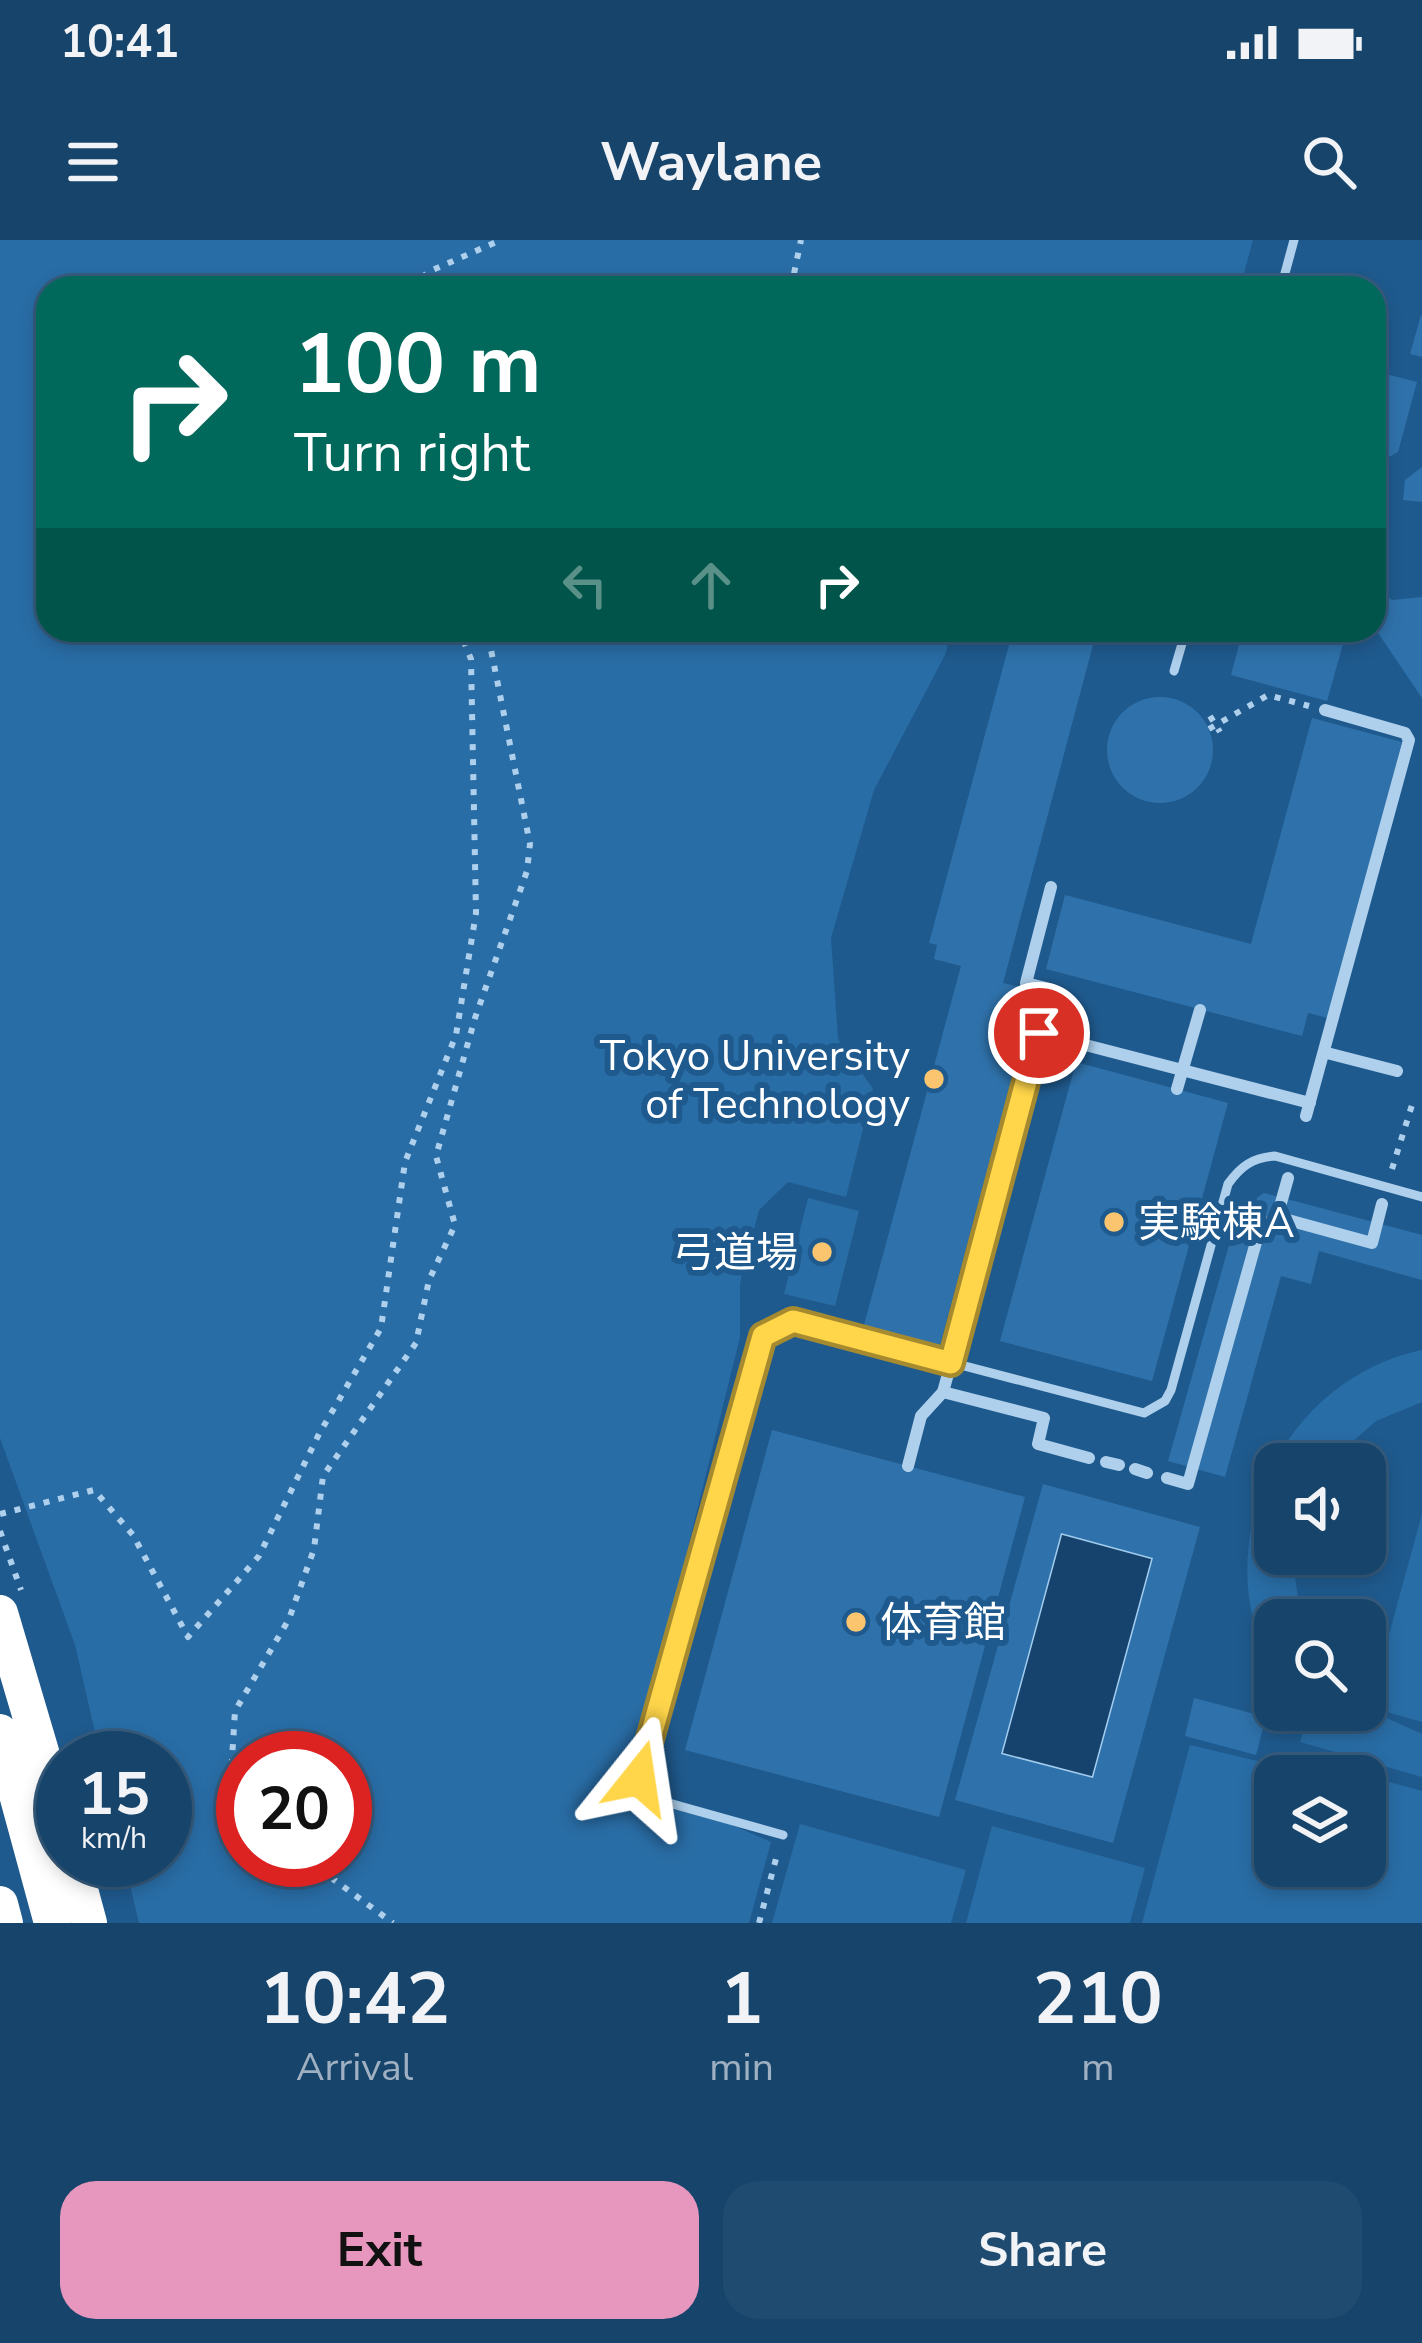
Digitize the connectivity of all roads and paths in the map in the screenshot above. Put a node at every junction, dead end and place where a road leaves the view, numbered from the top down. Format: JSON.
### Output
{"nodes":[{"id":1,"x":501,"y":240,"type":"edge"},
{"id":2,"x":801,"y":240,"type":"edge"},
{"id":3,"x":1294,"y":240,"type":"edge"},
{"id":4,"x":424,"y":276,"type":"edge"},
{"id":5,"x":794,"y":276,"type":"edge"},
{"id":6,"x":1284,"y":276,"type":"edge"},
{"id":7,"x":464,"y":642,"type":"edge"},
{"id":8,"x":489,"y":642,"type":"edge"},
{"id":9,"x":1182,"y":642,"type":"edge"},
{"id":10,"x":1174,"y":671,"type":"dead end"},
{"id":11,"x":1325,"y":710,"type":"joint"},
{"id":12,"x":1210,"y":716,"type":"dead end"},
{"id":13,"x":1403,"y":762,"type":"junction"},
{"id":14,"x":1422,"y":766,"type":"edge"},
{"id":15,"x":1051,"y":887,"type":"dead end"},
{"id":16,"x":1200,"y":1010,"type":"dead end"},
{"id":17,"x":1039,"y":1033,"type":"junction"},
{"id":18,"x":1327,"y":1053,"type":"junction"},
{"id":19,"x":1396,"y":1071,"type":"dead end"},
{"id":20,"x":1177,"y":1089,"type":"dead end"},
{"id":21,"x":1412,"y":1105,"type":"dead end"},
{"id":22,"x":1392,"y":1169,"type":"dead end"},
{"id":23,"x":1288,"y":1178,"type":"dead end"},
{"id":24,"x":1422,"y":1197,"type":"edge"},
{"id":25,"x":1382,"y":1204,"type":"dead end"},
{"id":26,"x":1277,"y":1217,"type":"junction"},
{"id":27,"x":951,"y":1363,"type":"junction"},
{"id":28,"x":943,"y":1391,"type":"junction"},
{"id":29,"x":1089,"y":1457,"type":"dead end"},
{"id":30,"x":908,"y":1466,"type":"dead end"},
{"id":31,"x":1167,"y":1478,"type":"dead end"},
{"id":32,"x":0,"y":1514,"type":"edge"},
{"id":33,"x":0,"y":1613,"type":"edge"},
{"id":34,"x":234,"y":1731,"type":"edge"},
{"id":35,"x":0,"y":1732,"type":"edge"},
{"id":36,"x":36,"y":1735,"type":"edge"},
{"id":37,"x":783,"y":1835,"type":"joint"},
{"id":38,"x":79,"y":1887,"type":"edge"},
{"id":39,"x":344,"y":1887,"type":"edge"},
{"id":40,"x":0,"y":1904,"type":"edge"},
{"id":41,"x":5,"y":1923,"type":"edge"},
{"id":42,"x":52,"y":1923,"type":"edge"},
{"id":43,"x":89,"y":1923,"type":"edge"},
{"id":44,"x":393,"y":1923,"type":"edge"},
{"id":45,"x":759,"y":1923,"type":"edge"}],
"edges":[{"from":1,"to":4,"type":"path"},
{"from":2,"to":5,"type":"path"},
{"from":3,"to":6,"type":"lane"},
{"from":7,"to":32,"type":"path"},
{"from":8,"to":34,"type":"path"},
{"from":9,"to":10,"type":"lane"},
{"from":11,"to":12,"type":"path"},
{"from":11,"to":13,"type":"street"},
{"from":13,"to":14,"type":"street"},
{"from":13,"to":18,"type":"street"},
{"from":15,"to":17,"type":"street"},
{"from":16,"to":20,"type":"street","bridge":true},
{"from":17,"to":18,"type":"street"},
{"from":17,"to":27,"type":"lane"},
{"from":18,"to":19,"type":"street"},
{"from":21,"to":22,"type":"path"},
{"from":23,"to":26,"type":"street"},
{"from":24,"to":27,"type":"lane"},
{"from":25,"to":26,"type":"street"},
{"from":26,"to":31,"type":"street"},
{"from":27,"to":28,"type":"street"},
{"from":27,"to":37,"type":"lane"},
{"from":28,"to":29,"type":"street"},
{"from":28,"to":30,"type":"street"},
{"from":33,"to":36,"type":"highway"},
{"from":35,"to":42,"type":"highway"},
{"from":37,"to":45,"type":"path"},
{"from":38,"to":43,"type":"highway"},
{"from":39,"to":44,"type":"path"},
{"from":40,"to":41,"type":"highway"}]}
